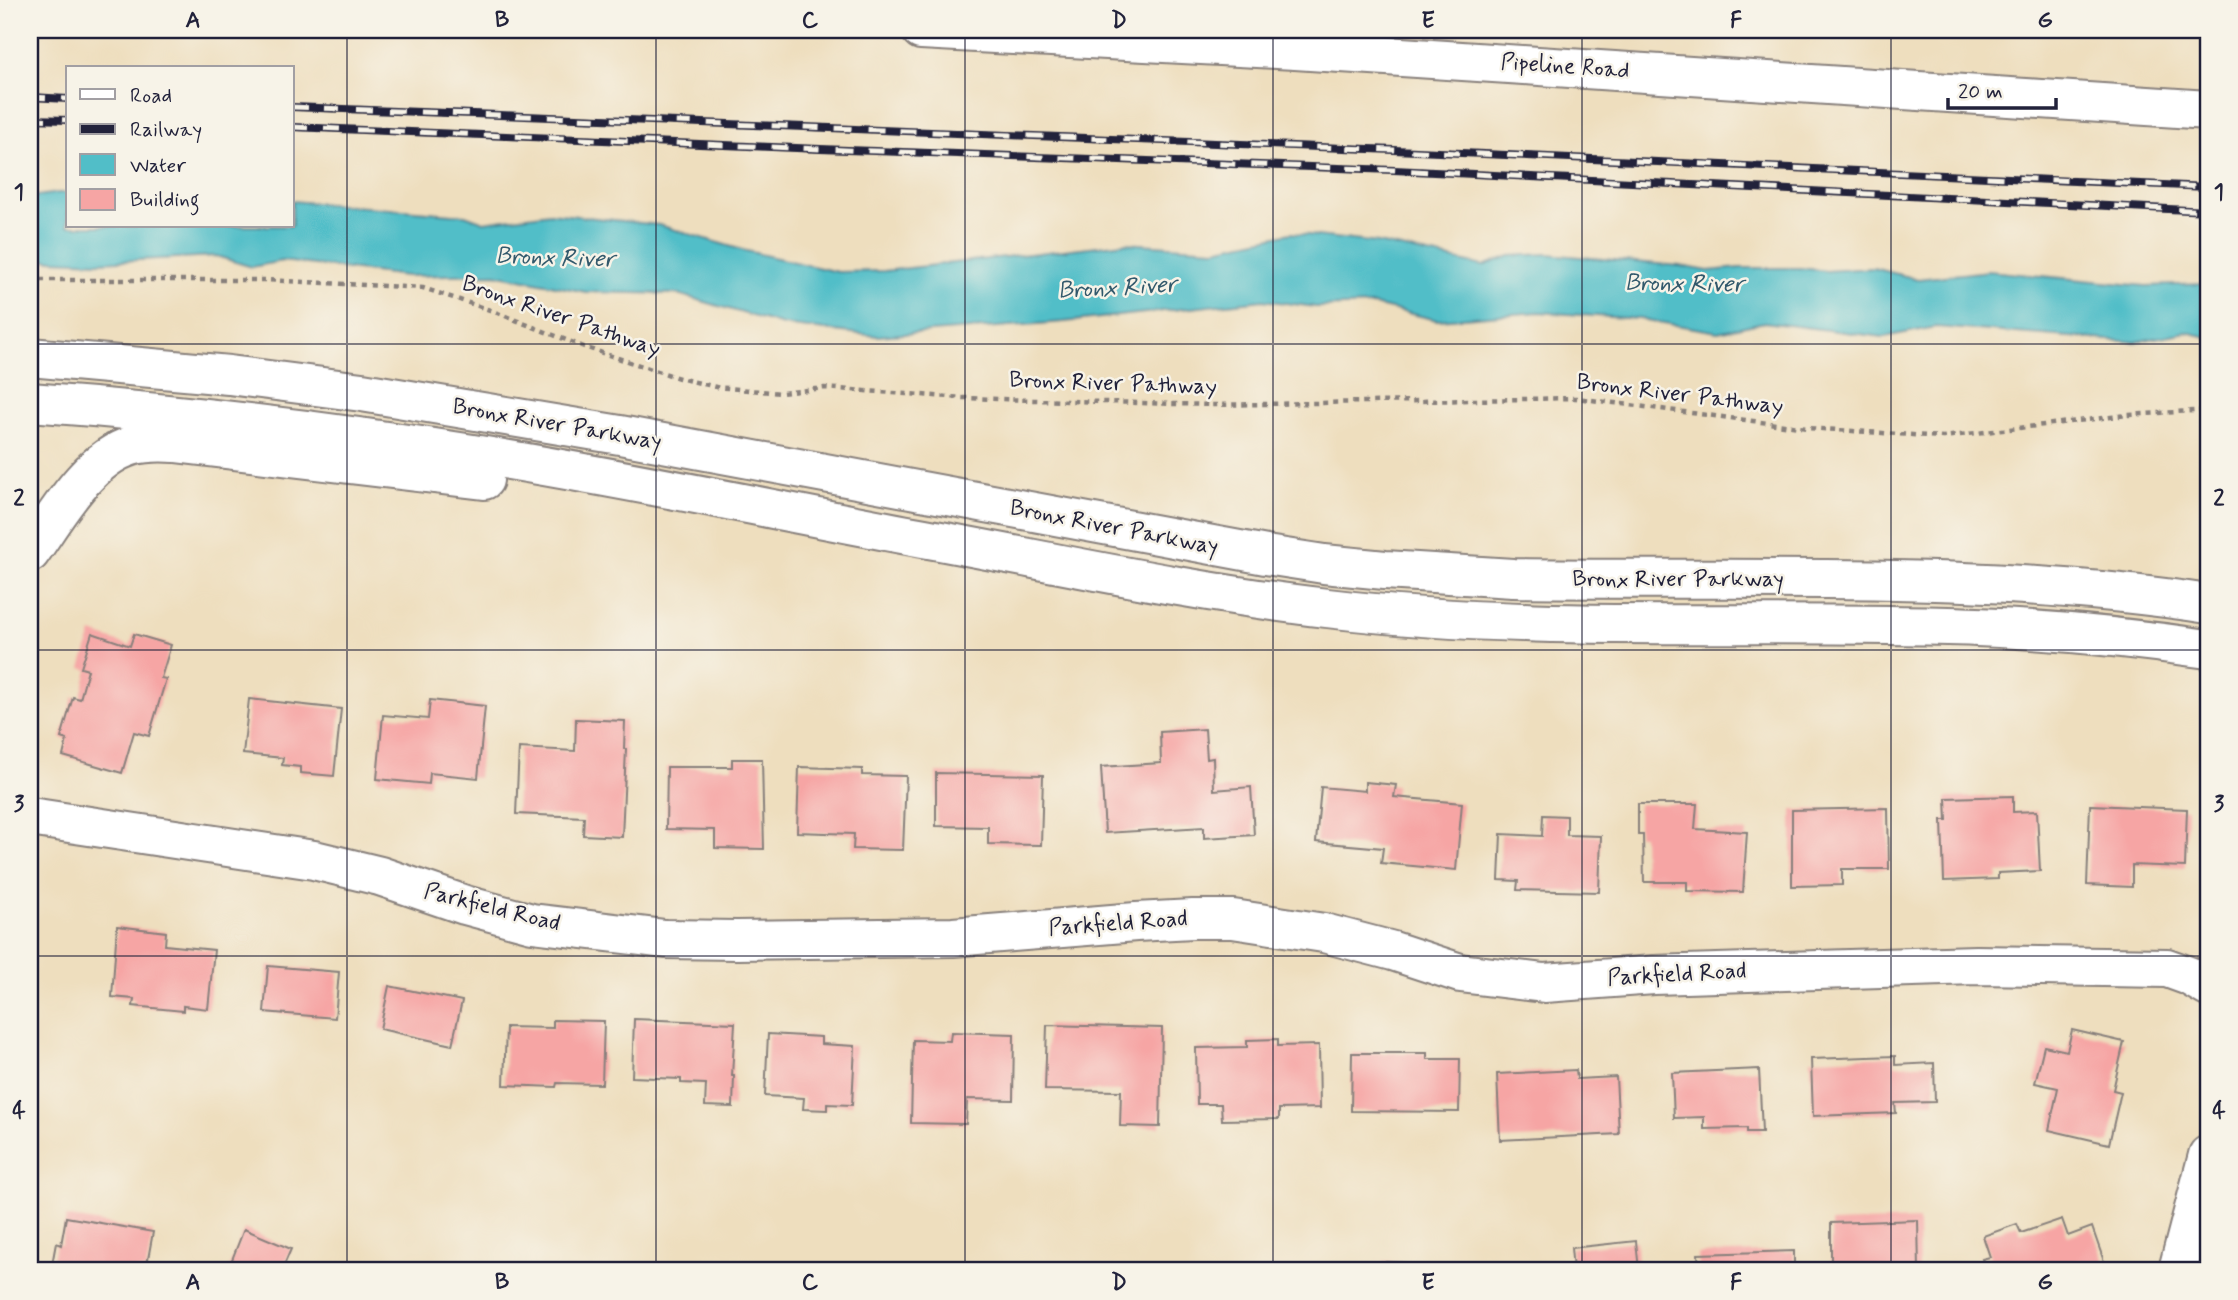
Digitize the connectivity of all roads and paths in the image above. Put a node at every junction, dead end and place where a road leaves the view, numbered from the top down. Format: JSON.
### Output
{"nodes":[{"id":1,"x":920,"y":30,"type":"edge"},
{"id":2,"x":2208,"y":110,"type":"edge"},
{"id":3,"x":30,"y":281,"type":"edge"},
{"id":4,"x":30,"y":357,"type":"edge"},
{"id":5,"x":30,"y":402,"type":"edge"},
{"id":6,"x":2208,"y":410,"type":"edge"},
{"id":7,"x":745,"y":504,"type":"junction"},
{"id":8,"x":30,"y":553,"type":"edge"},
{"id":9,"x":2208,"y":604,"type":"edge"},
{"id":10,"x":2208,"y":649,"type":"edge"},
{"id":11,"x":30,"y":817,"type":"edge"},
{"id":12,"x":2208,"y":987,"type":"edge"},
{"id":13,"x":2208,"y":1154,"type":"edge"},
{"id":14,"x":2178,"y":1270,"type":"edge"}],
"edges":[{"from":1,"to":2,"type":"main road","name":"Pipeline Road"},
{"from":3,"to":6,"type":"path","name":"Bronx River Pathway"},
{"from":4,"to":9,"type":"main road","name":"Bronx River Parkway"},
{"from":5,"to":7,"type":"main road","name":"Bronx River Parkway"},
{"from":7,"to":8,"type":"main road"},
{"from":7,"to":10,"type":"main road","name":"Bronx River Parkway"},
{"from":11,"to":12,"type":"main road","name":"Parkfield Road"},
{"from":13,"to":14,"type":"main road"}]}
